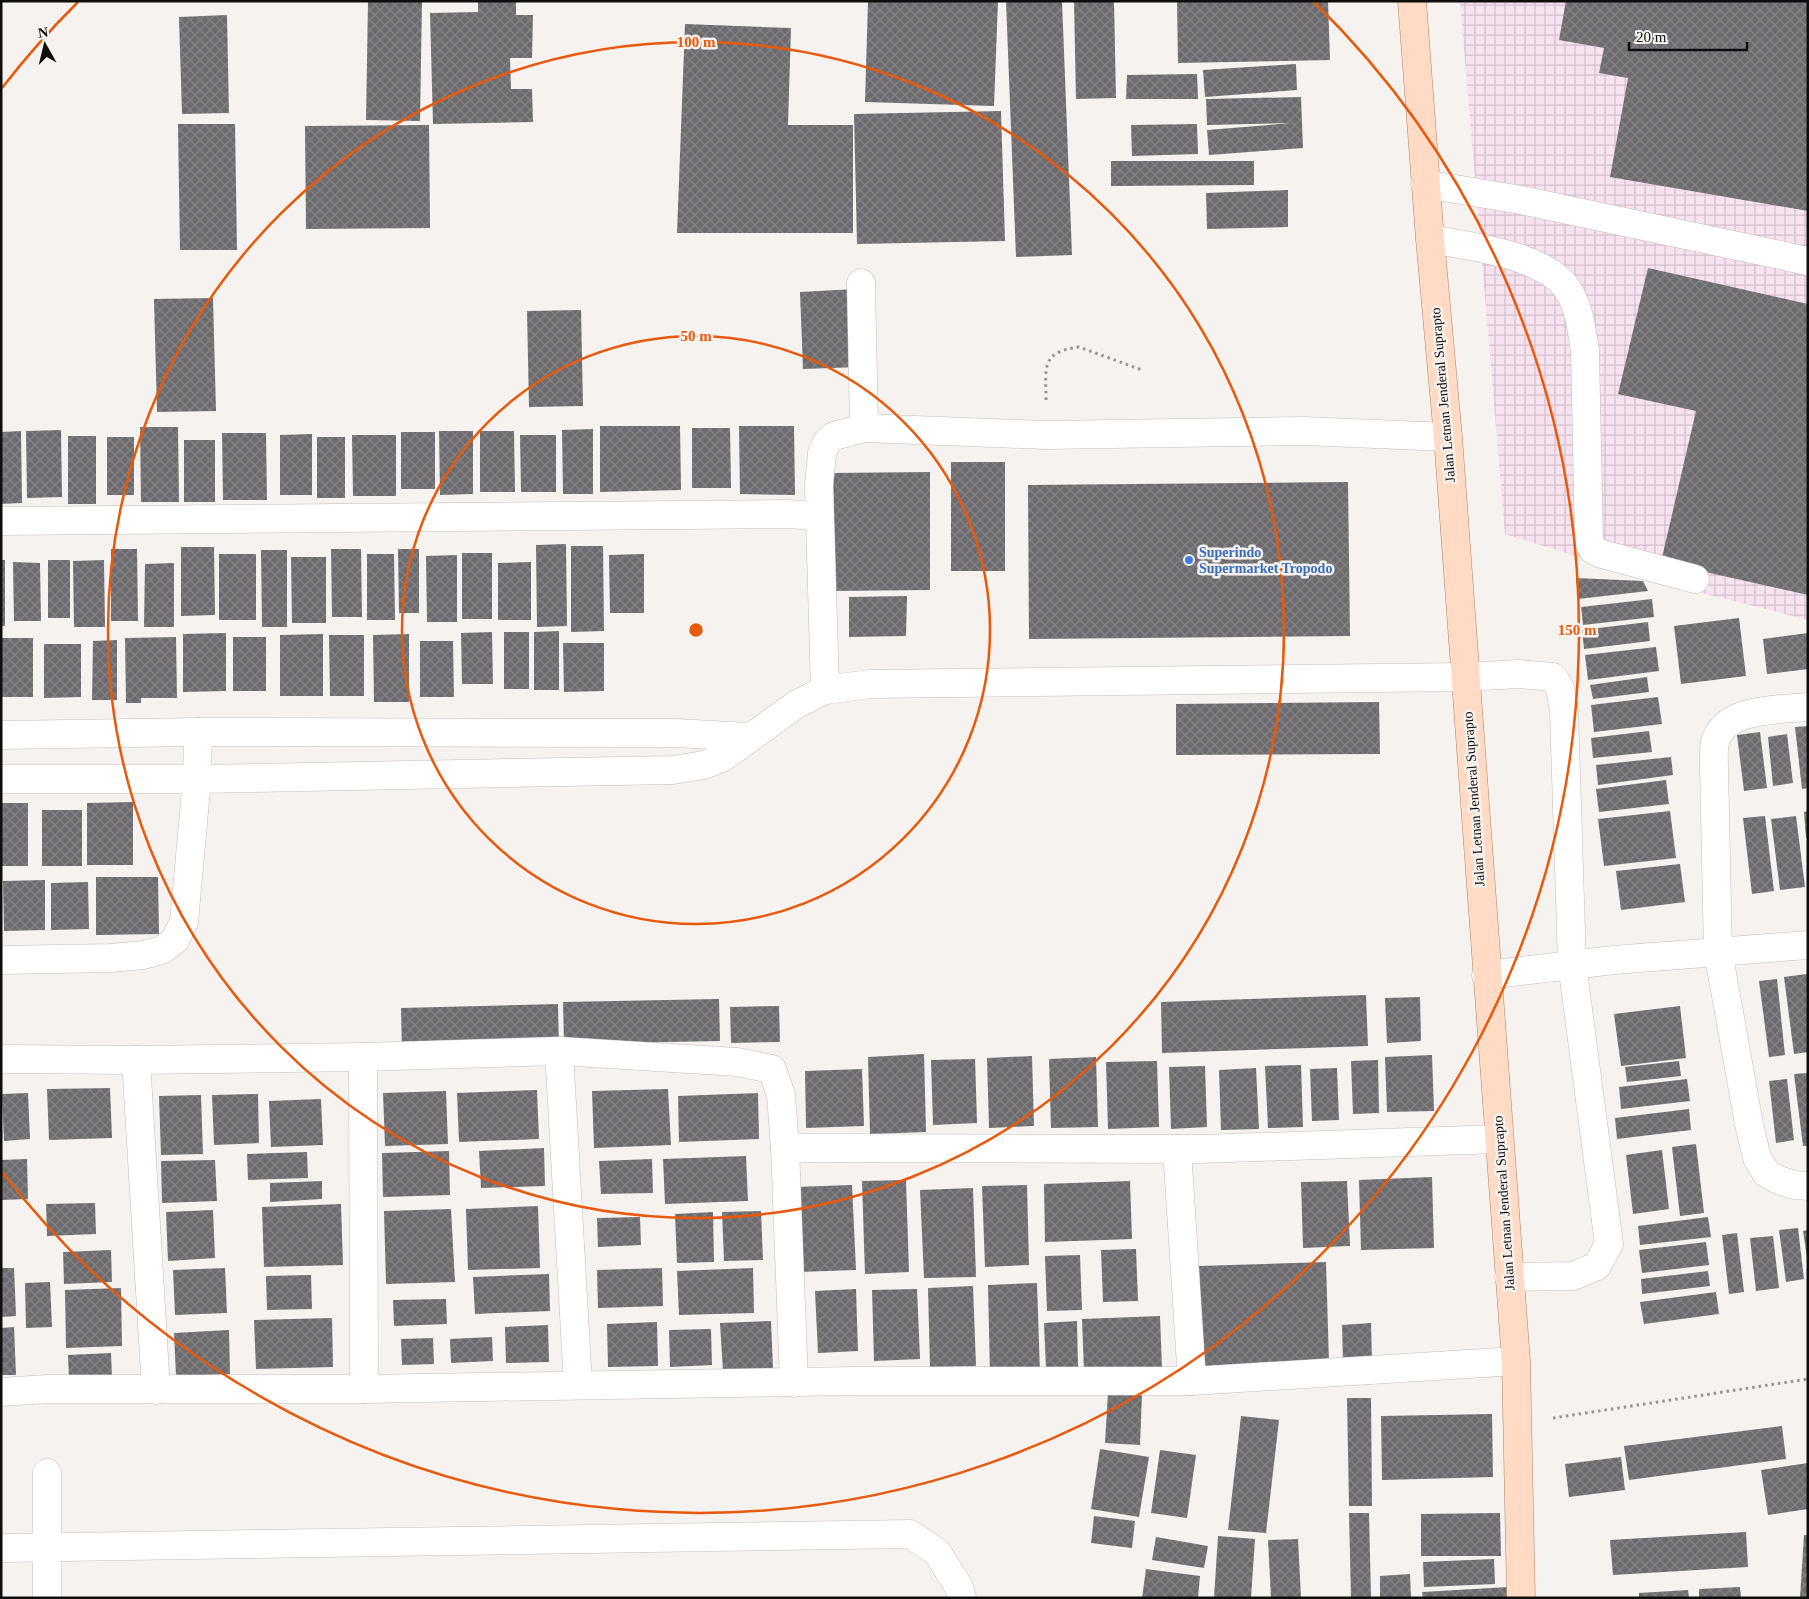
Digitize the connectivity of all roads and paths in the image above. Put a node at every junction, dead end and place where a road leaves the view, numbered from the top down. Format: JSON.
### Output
{"nodes":[{"id":1,"x":1412,"y":1,"type":"edge"},
{"id":2,"x":1425,"y":184,"type":"junction"},
{"id":3,"x":1430,"y":239,"type":"junction"},
{"id":4,"x":1808,"y":261,"type":"edge"},
{"id":5,"x":861,"y":283,"type":"dead end"},
{"id":6,"x":1142,"y":370,"type":"dead end"},
{"id":7,"x":864,"y":428,"type":"junction"},
{"id":8,"x":1046,"y":435,"type":"junction"},
{"id":9,"x":1448,"y":437,"type":"junction"},
{"id":10,"x":819,"y":516,"type":"junction"},
{"id":11,"x":1,"y":521,"type":"edge"},
{"id":12,"x":1695,"y":579,"type":"dead end"},
{"id":13,"x":1465,"y":677,"type":"junction"},
{"id":14,"x":825,"y":690,"type":"junction"},
{"id":15,"x":1808,"y":707,"type":"edge"},
{"id":16,"x":198,"y":732,"type":"junction"},
{"id":17,"x":1,"y":735,"type":"edge"},
{"id":18,"x":750,"y":737,"type":"junction"},
{"id":19,"x":1,"y":779,"type":"edge"},
{"id":20,"x":197,"y":779,"type":"junction"},
{"id":21,"x":1808,"y":946,"type":"edge"},
{"id":22,"x":1718,"y":952,"type":"junction"},
{"id":23,"x":1,"y":960,"type":"edge"},
{"id":24,"x":1572,"y":964,"type":"junction"},
{"id":25,"x":1486,"y":975,"type":"junction"},
{"id":26,"x":559,"y":1051,"type":"junction"},
{"id":27,"x":363,"y":1057,"type":"junction"},
{"id":28,"x":1,"y":1059,"type":"edge"},
{"id":29,"x":136,"y":1060,"type":"junction"},
{"id":30,"x":1499,"y":1139,"type":"junction"},
{"id":31,"x":786,"y":1148,"type":"junction"},
{"id":32,"x":1178,"y":1149,"type":"junction"},
{"id":33,"x":1808,"y":1186,"type":"edge"},
{"id":34,"x":1509,"y":1278,"type":"junction"},
{"id":35,"x":1516,"y":1360,"type":"junction"},
{"id":36,"x":1808,"y":1379,"type":"edge"},
{"id":37,"x":1192,"y":1381,"type":"junction"},
{"id":38,"x":794,"y":1383,"type":"junction"},
{"id":39,"x":578,"y":1385,"type":"junction"},
{"id":40,"x":364,"y":1388,"type":"junction"},
{"id":41,"x":156,"y":1390,"type":"junction"},
{"id":42,"x":1,"y":1392,"type":"edge"},
{"id":43,"x":1517,"y":1423,"type":"junction"},
{"id":44,"x":47,"y":1473,"type":"dead end"},
{"id":45,"x":48,"y":1547,"type":"junction"},
{"id":46,"x":1,"y":1548,"type":"edge"},
{"id":47,"x":47,"y":1598,"type":"edge"},
{"id":48,"x":962,"y":1598,"type":"edge"},
{"id":49,"x":1521,"y":1598,"type":"edge"}],
"edges":[{"from":1,"to":2,"type":"main road","name":"Jalan Letnan Jenderal Suprapto"},
{"from":2,"to":3,"type":"main road","name":"Jalan Letnan Jenderal Suprapto"},
{"from":2,"to":4,"type":"street"},
{"from":3,"to":9,"type":"main road","name":"Jalan Letnan Jenderal Suprapto"},
{"from":3,"to":12,"type":"street"},
{"from":5,"to":7,"type":"street"},
{"from":6,"to":8,"type":"path"},
{"from":7,"to":8,"type":"street"},
{"from":7,"to":10,"type":"street"},
{"from":8,"to":9,"type":"street"},
{"from":9,"to":13,"type":"main road","name":"Jalan Letnan Jenderal Suprapto"},
{"from":10,"to":11,"type":"street"},
{"from":10,"to":14,"type":"street"},
{"from":13,"to":14,"type":"street"},
{"from":13,"to":24,"type":"street"},
{"from":13,"to":25,"type":"main road","name":"Jalan Letnan Jenderal Suprapto"},
{"from":14,"to":18,"type":"street"},
{"from":15,"to":22,"type":"street"},
{"from":16,"to":17,"type":"street"},
{"from":16,"to":18,"type":"street"},
{"from":16,"to":20,"type":"street"},
{"from":18,"to":20,"type":"street"},
{"from":19,"to":20,"type":"street"},
{"from":20,"to":23,"type":"street"},
{"from":21,"to":22,"type":"street"},
{"from":22,"to":24,"type":"street"},
{"from":22,"to":33,"type":"street"},
{"from":24,"to":25,"type":"street"},
{"from":24,"to":34,"type":"street"},
{"from":25,"to":30,"type":"main road","name":"Jalan Letnan Jenderal Suprapto"},
{"from":26,"to":27,"type":"street"},
{"from":26,"to":31,"type":"street"},
{"from":26,"to":39,"type":"street"},
{"from":27,"to":29,"type":"street"},
{"from":27,"to":40,"type":"street"},
{"from":28,"to":29,"type":"street"},
{"from":29,"to":41,"type":"street"},
{"from":30,"to":32,"type":"street"},
{"from":30,"to":34,"type":"main road","name":"Jalan Letnan Jenderal Suprapto"},
{"from":31,"to":32,"type":"street"},
{"from":31,"to":38,"type":"street"},
{"from":32,"to":37,"type":"street"},
{"from":34,"to":35,"type":"main road","name":"Jalan Letnan Jenderal Suprapto"},
{"from":35,"to":37,"type":"street"},
{"from":35,"to":43,"type":"main road","name":"Jalan Letnan Jenderal Suprapto"},
{"from":36,"to":43,"type":"path"},
{"from":37,"to":38,"type":"street"},
{"from":38,"to":39,"type":"street"},
{"from":39,"to":40,"type":"street"},
{"from":40,"to":41,"type":"street"},
{"from":41,"to":42,"type":"street"},
{"from":43,"to":49,"type":"main road","name":"Jalan Letnan Jenderal Suprapto"},
{"from":44,"to":45,"type":"street"},
{"from":45,"to":46,"type":"street"},
{"from":45,"to":47,"type":"street"},
{"from":45,"to":48,"type":"street"}]}
